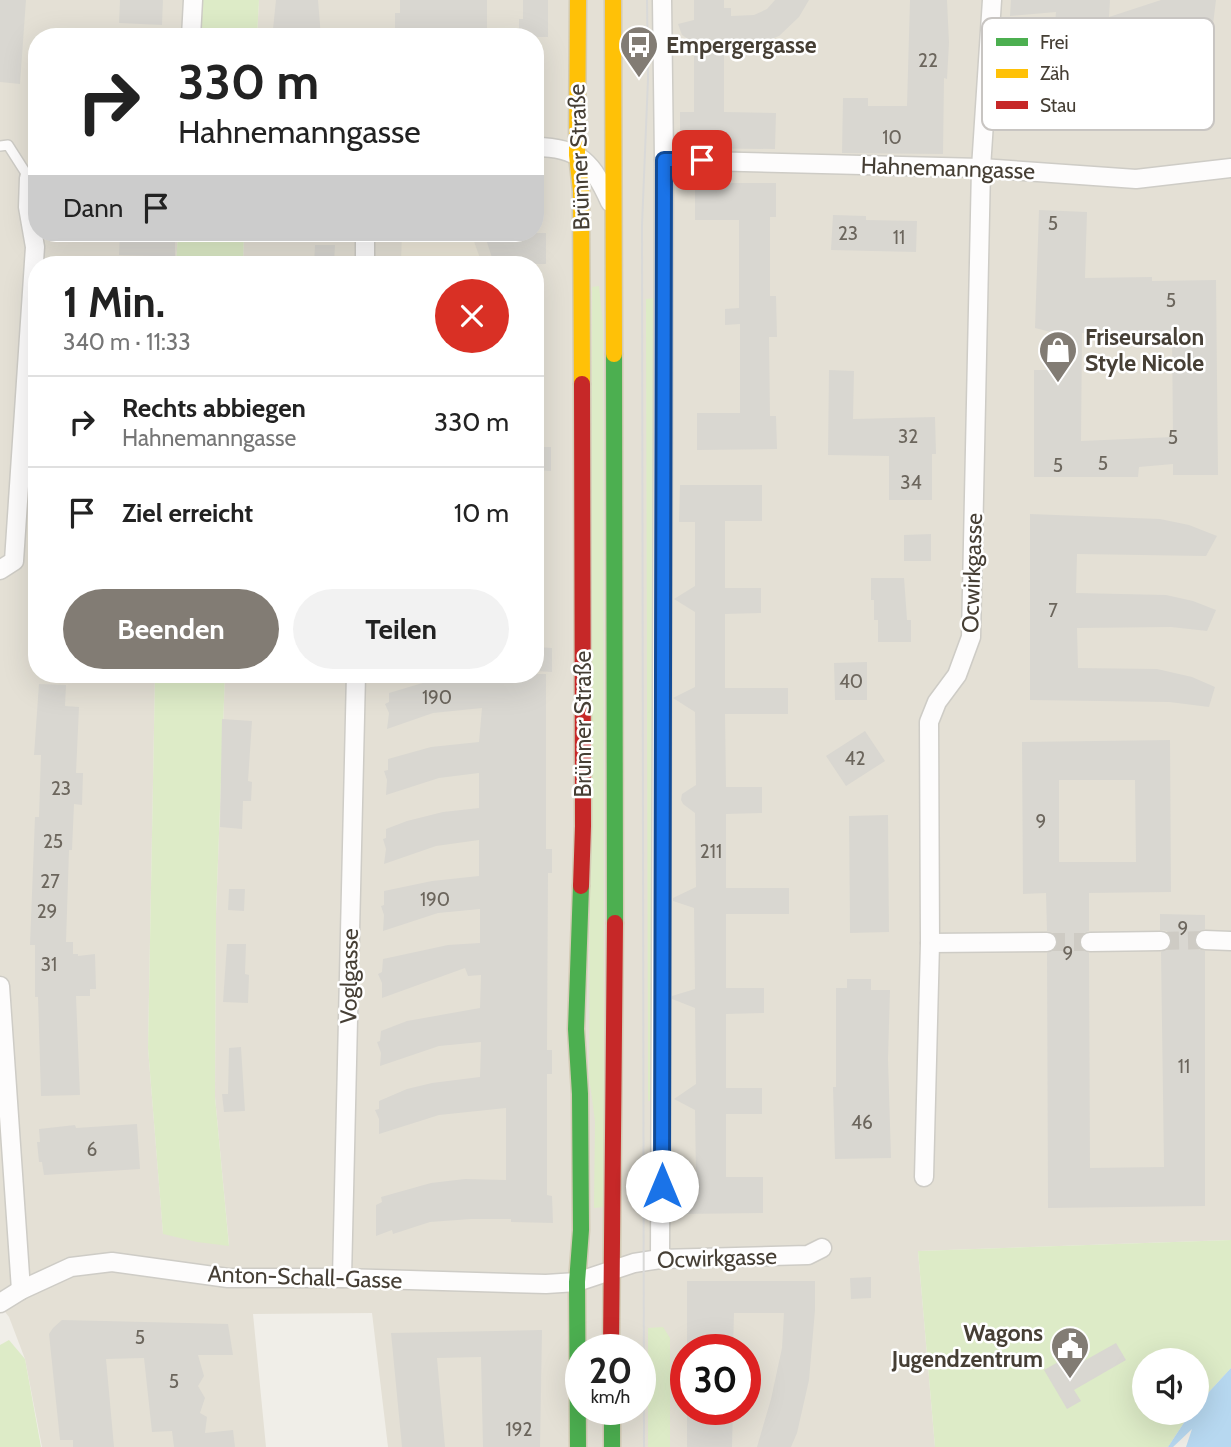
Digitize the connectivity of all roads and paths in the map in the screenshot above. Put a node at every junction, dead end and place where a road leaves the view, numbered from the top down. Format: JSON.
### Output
{"nodes":[{"id":1,"x":193,"y":0,"type":"edge"},
{"id":2,"x":578,"y":0,"type":"edge"},
{"id":3,"x":613,"y":0,"type":"edge"},
{"id":4,"x":662,"y":0,"type":"edge"},
{"id":5,"x":992,"y":0,"type":"edge"},
{"id":6,"x":991,"y":18,"type":"edge"},
{"id":7,"x":191,"y":28,"type":"edge"},
{"id":8,"x":983,"y":130,"type":"edge"},
{"id":9,"x":0,"y":146,"type":"edge"},
{"id":10,"x":544,"y":147,"type":"edge"},
{"id":11,"x":578,"y":155,"type":"junction"},
{"id":12,"x":664,"y":160,"type":"junction"},
{"id":13,"x":981,"y":168,"type":"junction"},
{"id":14,"x":1231,"y":168,"type":"edge"},
{"id":15,"x":28,"y":171,"type":"edge"},
{"id":16,"x":613,"y":209,"type":"junction"},
{"id":17,"x":28,"y":319,"type":"edge"},
{"id":18,"x":4,"y":564,"type":"edge"},
{"id":19,"x":356,"y":683,"type":"edge"},
{"id":20,"x":1205,"y":940,"type":"tunnel mouth"},
{"id":21,"x":1161,"y":941,"type":"tunnel mouth"},
{"id":22,"x":1231,"y":941,"type":"edge"},
{"id":23,"x":1047,"y":942,"type":"tunnel mouth"},
{"id":24,"x":1090,"y":942,"type":"tunnel mouth"},
{"id":25,"x":930,"y":943,"type":"junction"},
{"id":26,"x":0,"y":986,"type":"edge"},
{"id":27,"x":923,"y":1177,"type":"dead end"},
{"id":28,"x":822,"y":1248,"type":"dead end"},
{"id":29,"x":660,"y":1259,"type":"junction"},
{"id":30,"x":612,"y":1272,"type":"junction"},
{"id":31,"x":342,"y":1278,"type":"junction"},
{"id":32,"x":577,"y":1282,"type":"junction"},
{"id":33,"x":21,"y":1290,"type":"junction"},
{"id":34,"x":0,"y":1303,"type":"edge"},
{"id":35,"x":611,"y":1334,"type":"edge"},
{"id":36,"x":612,"y":1425,"type":"edge"},
{"id":37,"x":578,"y":1447,"type":"edge"},
{"id":38,"x":612,"y":1447,"type":"edge"}],
"edges":[{"from":1,"to":7,"type":"street"},
{"from":2,"to":11,"type":"main road","name":"Brünner Straße"},
{"from":3,"to":16,"type":"main road","name":"Brünner Straße"},
{"from":4,"to":12,"type":"street"},
{"from":5,"to":6,"type":"street","name":"Ocwirkgasse"},
{"from":8,"to":13,"type":"street","name":"Ocwirkgasse"},
{"from":9,"to":15,"type":"lane"},
{"from":10,"to":11,"type":"street"},
{"from":11,"to":16,"type":"street"},
{"from":11,"to":32,"type":"main road","name":"Brünner Straße"},
{"from":12,"to":13,"type":"street","name":"Hahnemanngasse"},
{"from":12,"to":29,"type":"street"},
{"from":13,"to":14,"type":"street","name":"Hahnemanngasse"},
{"from":13,"to":25,"type":"street","name":"Ocwirkgasse"},
{"from":16,"to":30,"type":"main road","name":"Brünner Straße"},
{"from":17,"to":18,"type":"street"},
{"from":19,"to":31,"type":"street","name":"Voglgasse"},
{"from":20,"to":22,"type":"street"},
{"from":21,"to":24,"type":"street"},
{"from":23,"to":25,"type":"street"},
{"from":25,"to":27,"type":"street","name":"Ocwirkgasse"},
{"from":26,"to":33,"type":"street"},
{"from":28,"to":29,"type":"street","name":"Ocwirkgasse"},
{"from":29,"to":30,"type":"street","name":"Ocwirkgasse"},
{"from":30,"to":32,"type":"street","name":"Ocwirkgasse"},
{"from":30,"to":35,"type":"main road","name":"Brünner Straße"},
{"from":31,"to":32,"type":"street","name":"Anton-Schall-Gasse"},
{"from":31,"to":33,"type":"street","name":"Anton-Schall-Gasse"},
{"from":32,"to":37,"type":"main road","name":"Brünner Straße"},
{"from":33,"to":34,"type":"street","name":"Anton-Schall-Gasse"},
{"from":36,"to":38,"type":"main road"}]}
